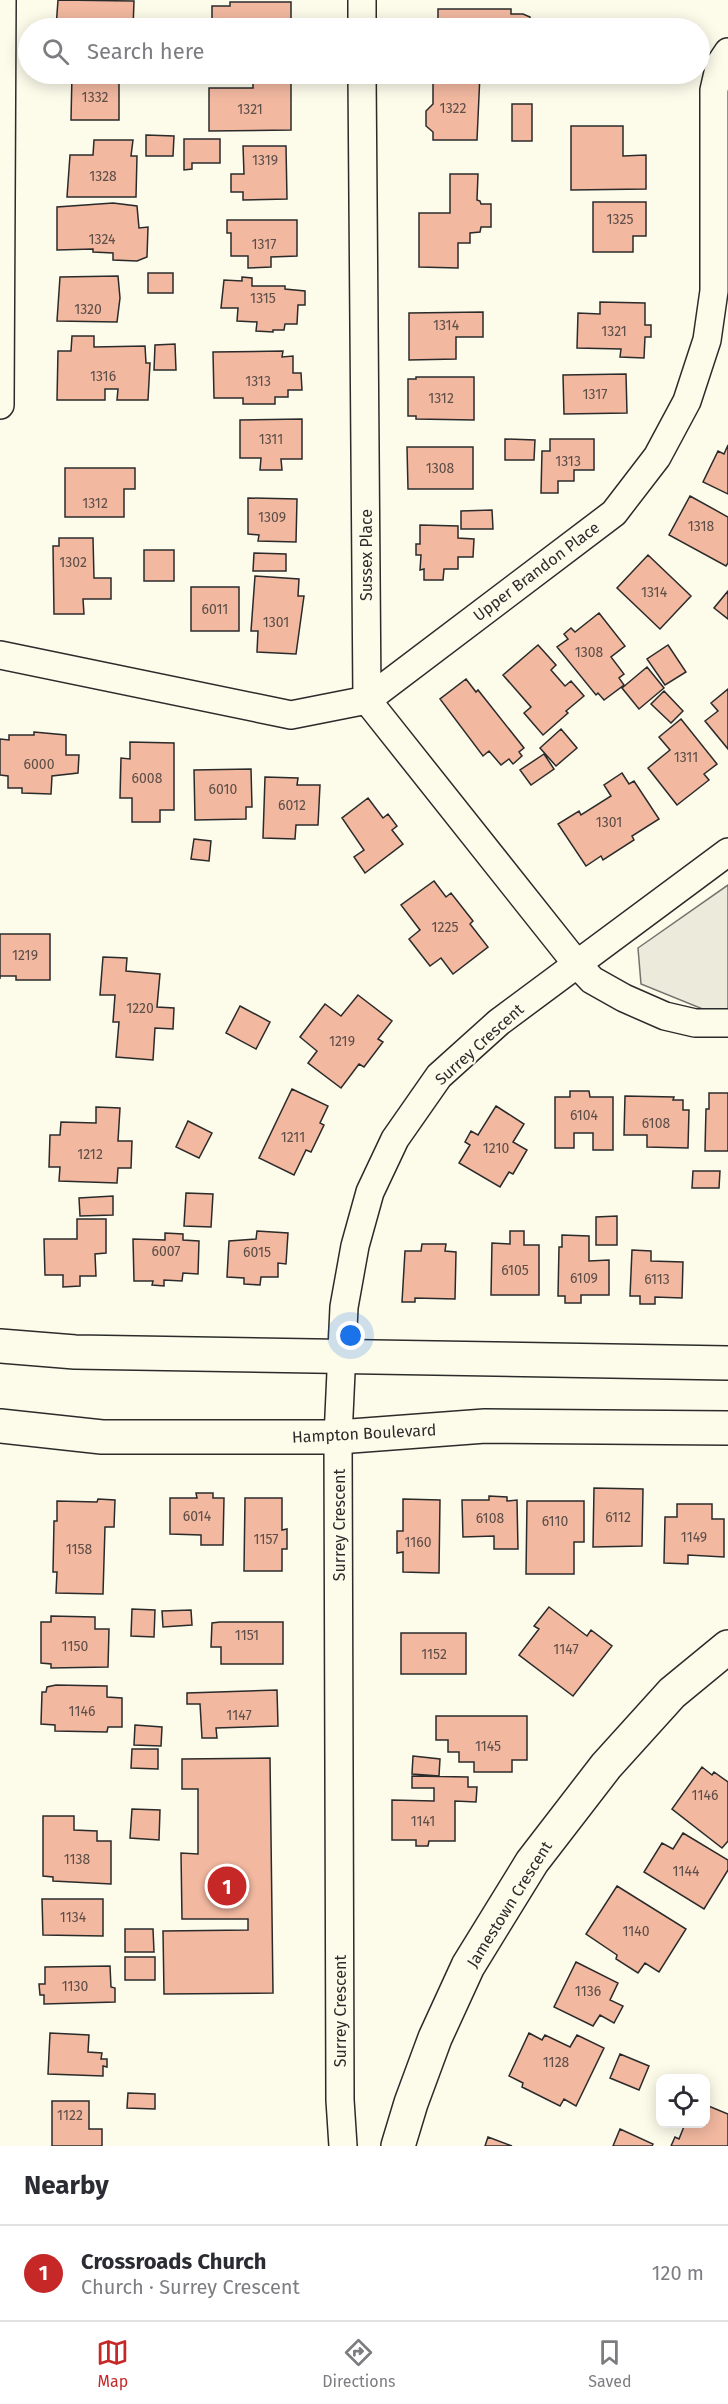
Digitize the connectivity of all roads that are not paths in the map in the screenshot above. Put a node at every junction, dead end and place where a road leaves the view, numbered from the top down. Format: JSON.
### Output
{"nodes":[{"id":1,"x":2,"y":0,"type":"edge"},
{"id":2,"x":362,"y":0,"type":"edge"},
{"id":3,"x":362,"y":18,"type":"edge"},
{"id":4,"x":728,"y":52,"type":"edge"},
{"id":5,"x":362,"y":84,"type":"edge"},
{"id":6,"x":0,"y":405,"type":"edge"},
{"id":7,"x":0,"y":655,"type":"edge"},
{"id":8,"x":367,"y":700,"type":"junction"},
{"id":9,"x":728,"y":852,"type":"edge"},
{"id":10,"x":576,"y":963,"type":"junction"},
{"id":11,"x":728,"y":1023,"type":"edge"},
{"id":12,"x":0,"y":1346,"type":"edge"},
{"id":13,"x":342,"y":1358,"type":"junction"},
{"id":14,"x":728,"y":1363,"type":"edge"},
{"id":15,"x":0,"y":1426,"type":"edge"},
{"id":16,"x":728,"y":1428,"type":"edge"},
{"id":17,"x":338,"y":1437,"type":"junction"},
{"id":18,"x":728,"y":1647,"type":"edge"},
{"id":19,"x":343,"y":2146,"type":"edge"},
{"id":20,"x":398,"y":2146,"type":"edge"}],
"edges":[{"from":1,"to":6,"type":"street"},
{"from":2,"to":3,"type":"street"},
{"from":4,"to":8,"type":"street","name":"Upper Brandon Place"},
{"from":5,"to":8,"type":"street","name":"Sussex Place"},
{"from":7,"to":8,"type":"street","name":"Upper Brandon Place"},
{"from":8,"to":10,"type":"street"},
{"from":9,"to":10,"type":"street","name":"Surrey Crescent"},
{"from":10,"to":11,"type":"street"},
{"from":10,"to":13,"type":"street","name":"Surrey Crescent"},
{"from":12,"to":13,"type":"main road"},
{"from":13,"to":14,"type":"main road"},
{"from":13,"to":17,"type":"street","name":"Surrey Crescent"},
{"from":15,"to":17,"type":"main road","name":"Hampton Boulevard"},
{"from":16,"to":17,"type":"main road","name":"Hampton Boulevard"},
{"from":17,"to":19,"type":"street","name":"Surrey Crescent"},
{"from":18,"to":20,"type":"main road","name":"Jamestown Crescent"}]}
